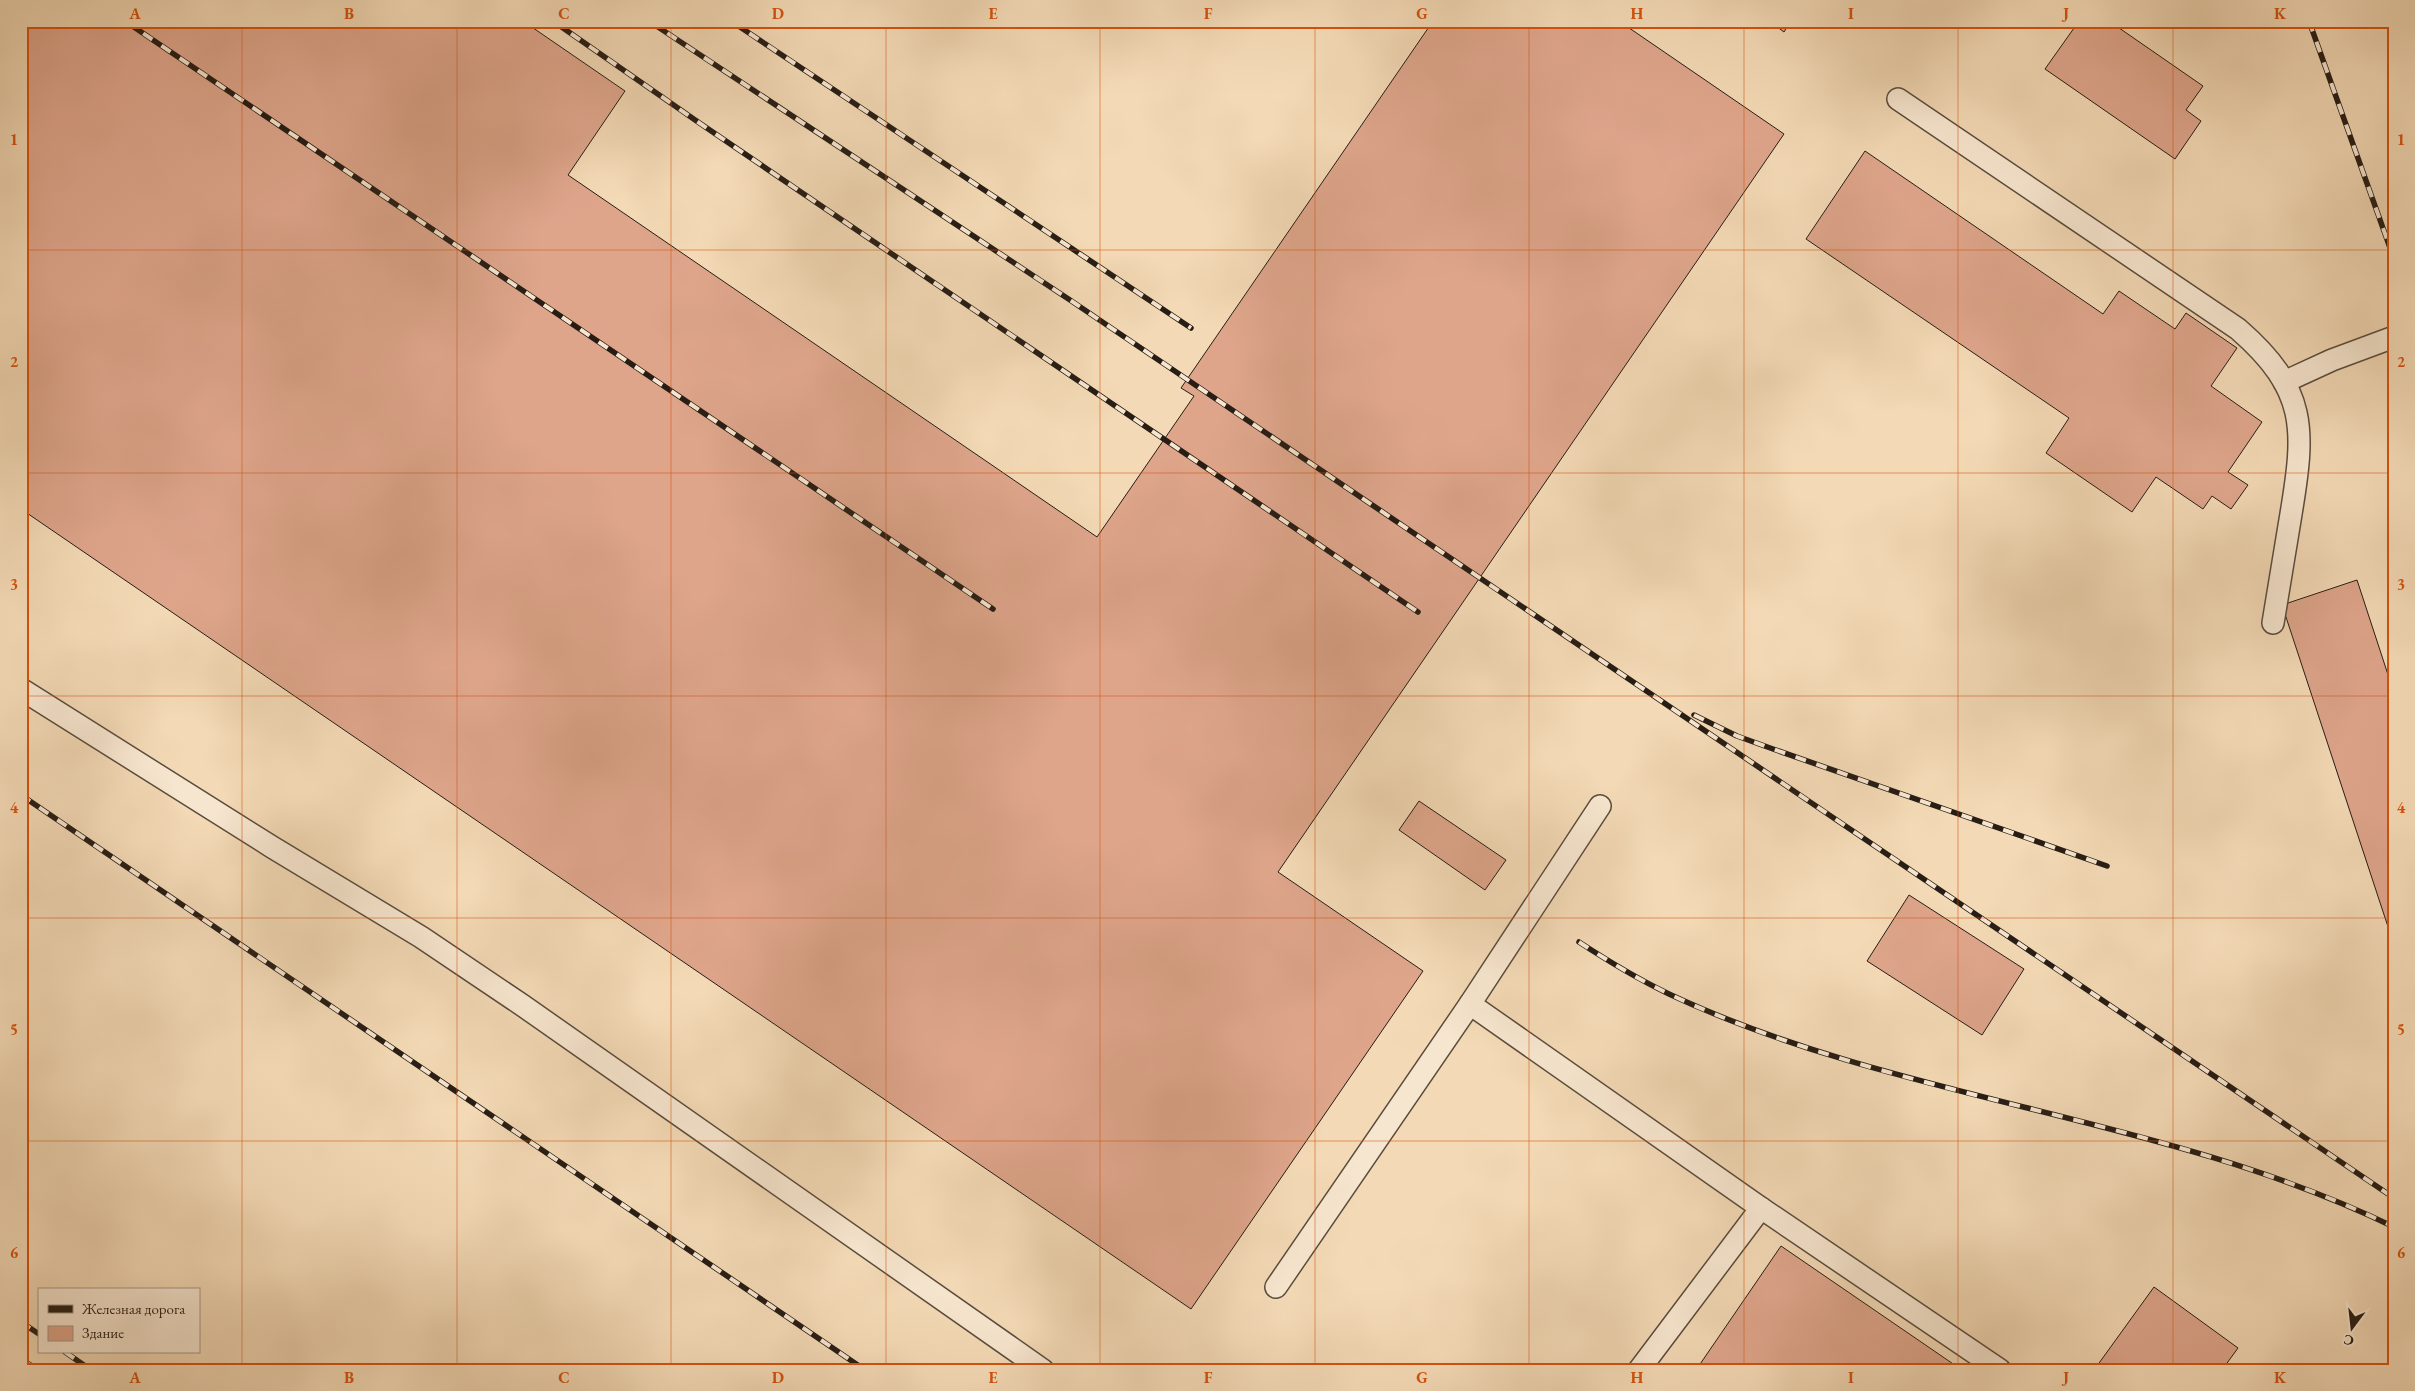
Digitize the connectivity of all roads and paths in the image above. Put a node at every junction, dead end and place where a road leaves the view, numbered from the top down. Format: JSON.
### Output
{"nodes":[{"id":1,"x":1898,"y":99,"type":"dead end"},
{"id":2,"x":2394,"y":337,"type":"edge"},
{"id":3,"x":2284,"y":382,"type":"junction"},
{"id":4,"x":2273,"y":623,"type":"dead end"},
{"id":5,"x":21,"y":689,"type":"edge"},
{"id":6,"x":1600,"y":806,"type":"dead end"},
{"id":7,"x":1470,"y":1004,"type":"junction"},
{"id":8,"x":1761,"y":1208,"type":"junction"},
{"id":9,"x":1276,"y":1287,"type":"dead end"},
{"id":10,"x":1043,"y":1370,"type":"edge"},
{"id":11,"x":1638,"y":1370,"type":"edge"},
{"id":12,"x":2000,"y":1370,"type":"edge"}],
"edges":[{"from":1,"to":3,"type":"lane"},
{"from":2,"to":3,"type":"lane"},
{"from":3,"to":4,"type":"lane"},
{"from":5,"to":10,"type":"lane"},
{"from":6,"to":7,"type":"lane"},
{"from":7,"to":8,"type":"lane"},
{"from":7,"to":9,"type":"lane"},
{"from":8,"to":11,"type":"lane"},
{"from":8,"to":12,"type":"lane"}]}
